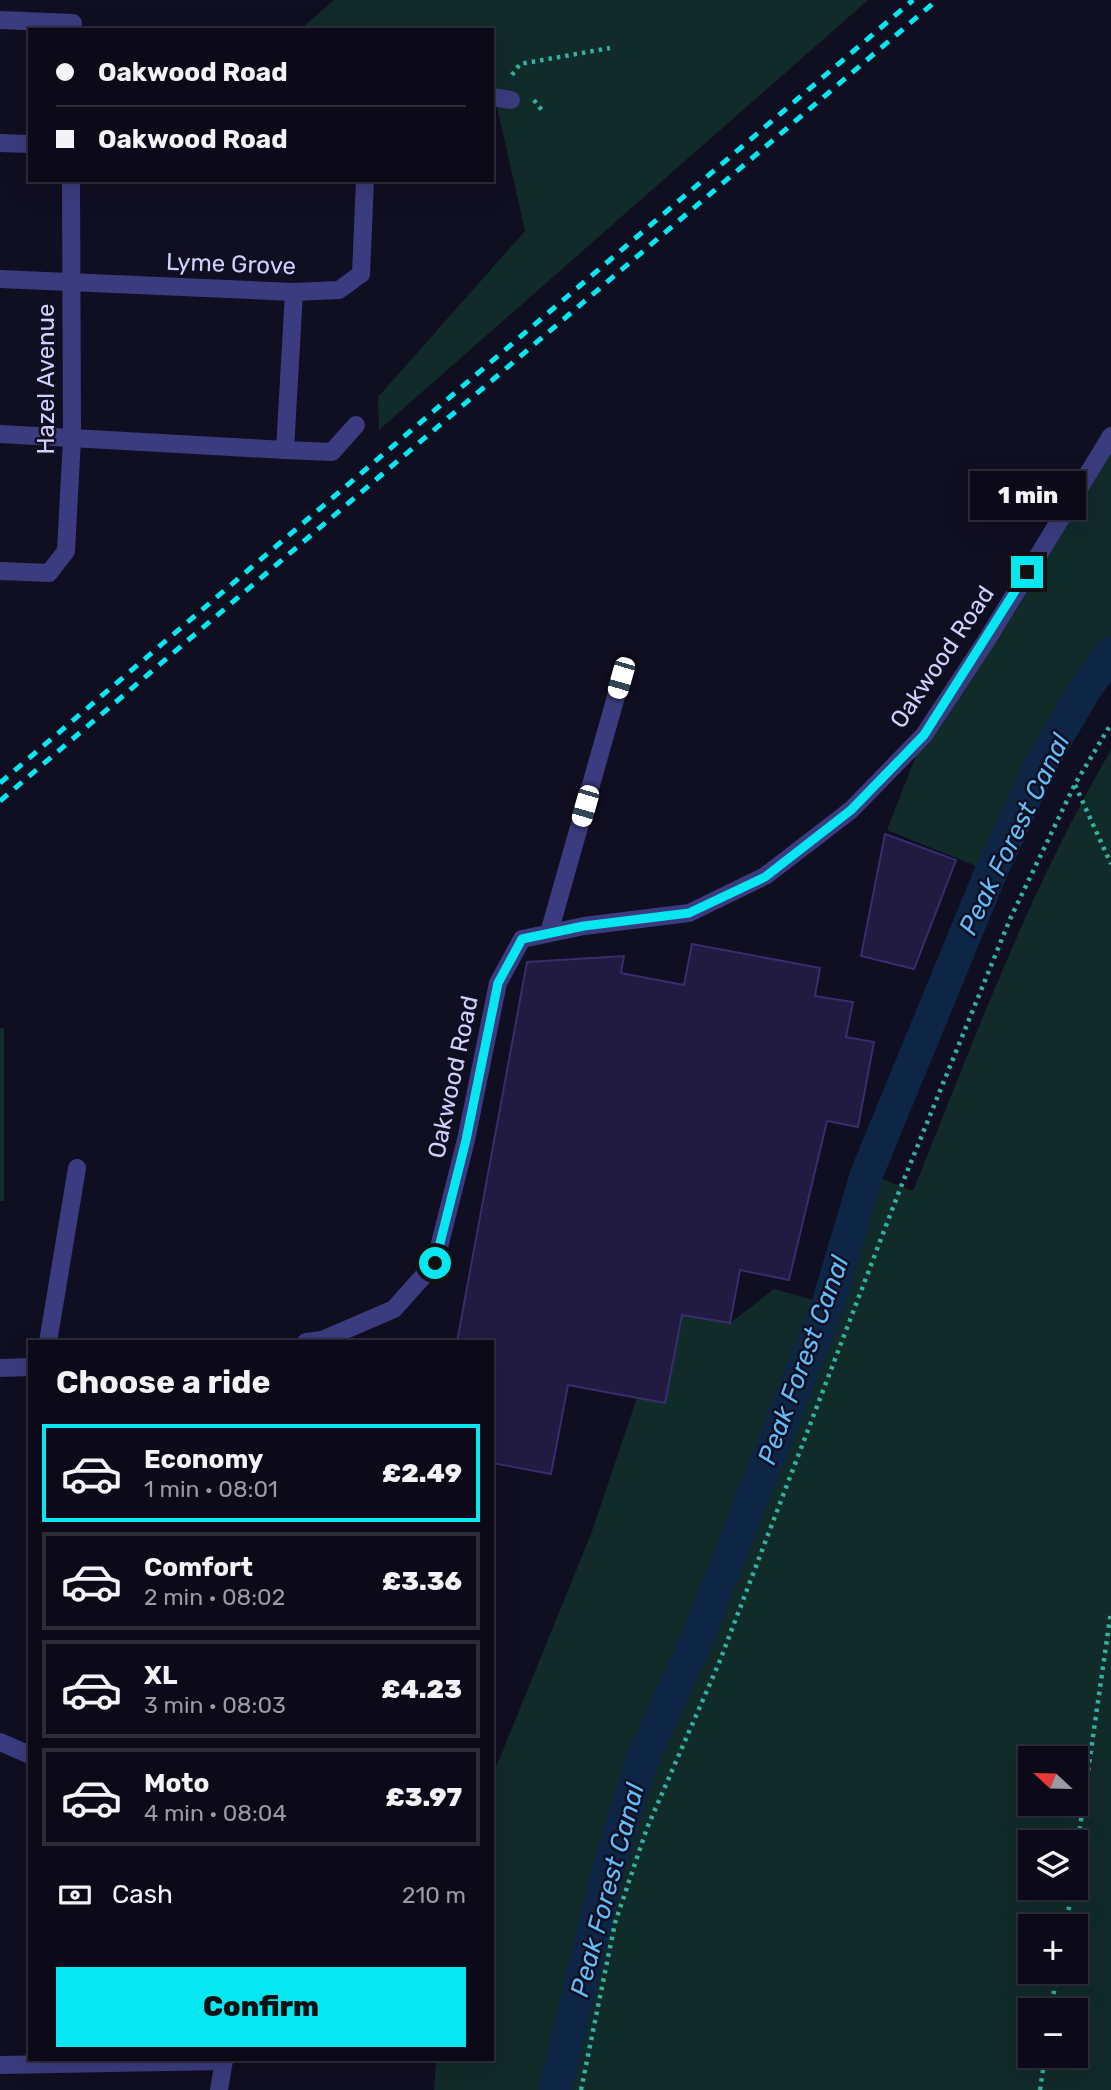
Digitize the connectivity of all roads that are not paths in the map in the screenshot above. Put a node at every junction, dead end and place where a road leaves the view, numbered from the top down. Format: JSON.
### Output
{"nodes":[{"id":1,"x":0,"y":20,"type":"edge"},
{"id":2,"x":73,"y":26,"type":"edge"},
{"id":3,"x":494,"y":97,"type":"edge"},
{"id":4,"x":511,"y":100,"type":"dead end"},
{"id":5,"x":0,"y":143,"type":"edge"},
{"id":6,"x":28,"y":144,"type":"edge"},
{"id":7,"x":71,"y":182,"type":"edge"},
{"id":8,"x":365,"y":182,"type":"edge"},
{"id":9,"x":0,"y":279,"type":"edge"},
{"id":10,"x":71,"y":282,"type":"junction"},
{"id":11,"x":294,"y":292,"type":"junction"},
{"id":12,"x":356,"y":425,"type":"dead end"},
{"id":13,"x":0,"y":434,"type":"edge"},
{"id":14,"x":1111,"y":436,"type":"edge"},
{"id":15,"x":72,"y":439,"type":"junction"},
{"id":16,"x":285,"y":450,"type":"junction"},
{"id":17,"x":0,"y":570,"type":"edge"},
{"id":18,"x":621,"y":678,"type":"dead end"},
{"id":19,"x":549,"y":933,"type":"junction"},
{"id":20,"x":77,"y":1168,"type":"dead end"},
{"id":21,"x":48,"y":1340,"type":"edge"},
{"id":22,"x":322,"y":1340,"type":"edge"},
{"id":23,"x":0,"y":1367,"type":"edge"},
{"id":24,"x":28,"y":1367,"type":"edge"},
{"id":25,"x":0,"y":1742,"type":"edge"},
{"id":26,"x":28,"y":1754,"type":"edge"},
{"id":27,"x":179,"y":2061,"type":"edge"},
{"id":28,"x":224,"y":2061,"type":"edge"},
{"id":29,"x":0,"y":2065,"type":"edge"},
{"id":30,"x":219,"y":2090,"type":"edge"}],
"edges":[{"from":1,"to":2,"type":"street"},
{"from":3,"to":4,"type":"street"},
{"from":5,"to":6,"type":"street"},
{"from":7,"to":10,"type":"street","name":"Hazel Avenue"},
{"from":8,"to":11,"type":"street","name":"Lyme Grove"},
{"from":9,"to":10,"type":"street","name":"Lyme Grove"},
{"from":10,"to":11,"type":"street","name":"Lyme Grove"},
{"from":10,"to":15,"type":"street","name":"Hazel Avenue"},
{"from":11,"to":16,"type":"street"},
{"from":12,"to":16,"type":"street"},
{"from":13,"to":15,"type":"street"},
{"from":14,"to":19,"type":"street","name":"Oakwood Road"},
{"from":15,"to":16,"type":"street"},
{"from":15,"to":17,"type":"street","name":"Hazel Avenue"},
{"from":18,"to":19,"type":"street"},
{"from":19,"to":22,"type":"street","name":"Oakwood Road"},
{"from":20,"to":21,"type":"street"},
{"from":23,"to":24,"type":"street"},
{"from":25,"to":26,"type":"street"},
{"from":27,"to":29,"type":"street"},
{"from":28,"to":30,"type":"street"}]}
